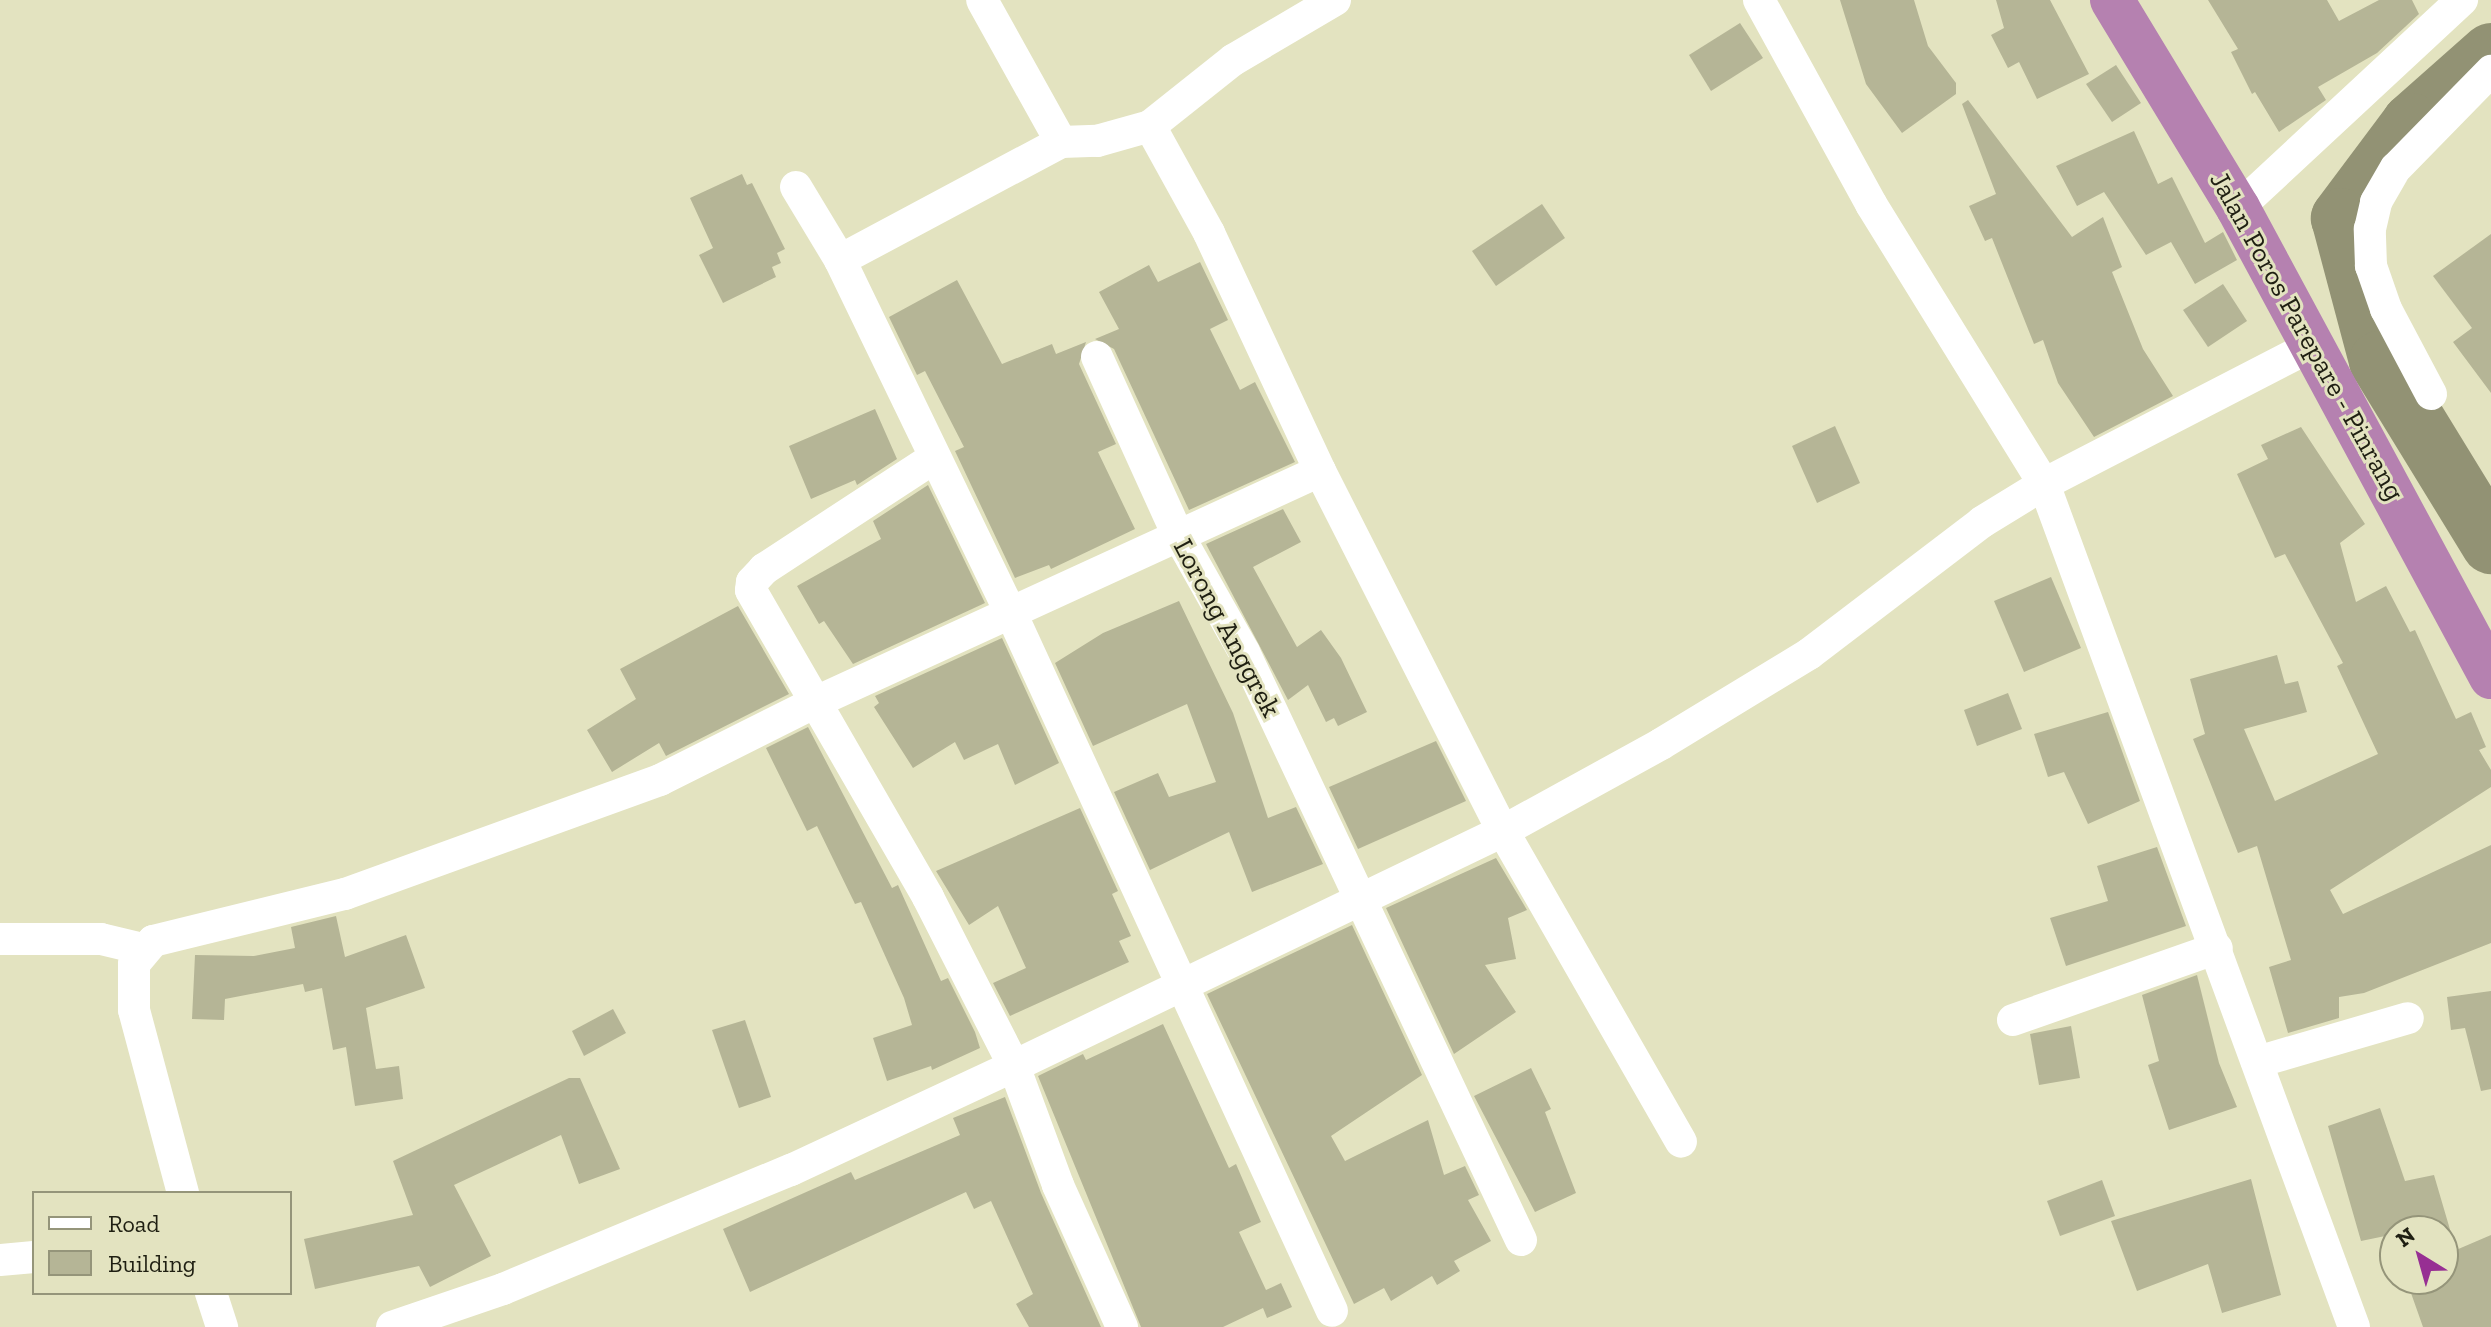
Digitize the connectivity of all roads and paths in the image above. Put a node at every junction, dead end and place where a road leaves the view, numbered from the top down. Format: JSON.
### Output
{"nodes":[{"id":1,"x":982,"y":0,"type":"edge"},
{"id":2,"x":1335,"y":0,"type":"edge"},
{"id":3,"x":1759,"y":0,"type":"edge"},
{"id":4,"x":2112,"y":0,"type":"edge"},
{"id":5,"x":2462,"y":0,"type":"edge"},
{"id":6,"x":2491,"y":71,"type":"edge"},
{"id":7,"x":1150,"y":126,"type":"junction"},
{"id":8,"x":1061,"y":142,"type":"junction"},
{"id":9,"x":796,"y":187,"type":"dead end"},
{"id":10,"x":2238,"y":208,"type":"junction"},
{"id":11,"x":840,"y":260,"type":"junction"},
{"id":12,"x":2311,"y":346,"type":"junction"},
{"id":13,"x":1097,"y":357,"type":"dead end"},
{"id":14,"x":2431,"y":394,"type":"dead end"},
{"id":15,"x":935,"y":457,"type":"junction"},
{"id":16,"x":1320,"y":471,"type":"junction"},
{"id":17,"x":2044,"y":484,"type":"junction"},
{"id":18,"x":1177,"y":533,"type":"junction"},
{"id":19,"x":1011,"y":613,"type":"junction"},
{"id":20,"x":2491,"y":677,"type":"edge"},
{"id":21,"x":818,"y":701,"type":"junction"},
{"id":22,"x":1503,"y":831,"type":"junction"},
{"id":23,"x":1360,"y":897,"type":"junction"},
{"id":24,"x":0,"y":939,"type":"edge"},
{"id":25,"x":2217,"y":948,"type":"junction"},
{"id":26,"x":143,"y":949,"type":"junction"},
{"id":27,"x":1178,"y":984,"type":"junction"},
{"id":28,"x":2408,"y":1018,"type":"dead end"},
{"id":29,"x":2013,"y":1020,"type":"dead end"},
{"id":30,"x":2257,"y":1062,"type":"junction"},
{"id":31,"x":1014,"y":1066,"type":"junction"},
{"id":32,"x":1681,"y":1142,"type":"dead end"},
{"id":33,"x":182,"y":1191,"type":"edge"},
{"id":34,"x":1521,"y":1240,"type":"dead end"},
{"id":35,"x":32,"y":1257,"type":"edge"},
{"id":36,"x":0,"y":1260,"type":"edge"},
{"id":37,"x":212,"y":1295,"type":"edge"},
{"id":38,"x":1332,"y":1311,"type":"dead end"},
{"id":39,"x":222,"y":1327,"type":"edge"},
{"id":40,"x":392,"y":1327,"type":"edge"},
{"id":41,"x":1122,"y":1327,"type":"edge"},
{"id":42,"x":2354,"y":1327,"type":"edge"}],
"edges":[{"from":1,"to":8,"type":"street"},
{"from":2,"to":7,"type":"street"},
{"from":3,"to":17,"type":"street"},
{"from":4,"to":10,"type":"highway","name":"Jalan Poros Parepare - Pinrang"},
{"from":5,"to":10,"type":"street"},
{"from":6,"to":14,"type":"street"},
{"from":7,"to":8,"type":"street"},
{"from":7,"to":16,"type":"street"},
{"from":8,"to":11,"type":"street"},
{"from":9,"to":11,"type":"street"},
{"from":10,"to":12,"type":"highway","name":"Jalan Poros Parepare - Pinrang"},
{"from":11,"to":15,"type":"street"},
{"from":12,"to":17,"type":"street"},
{"from":12,"to":20,"type":"highway","name":"Jalan Poros Parepare - Pinrang"},
{"from":13,"to":18,"type":"street","name":"Lorong Anggrek"},
{"from":15,"to":19,"type":"street"},
{"from":15,"to":21,"type":"street"},
{"from":16,"to":18,"type":"street"},
{"from":16,"to":22,"type":"street"},
{"from":17,"to":22,"type":"street"},
{"from":17,"to":25,"type":"street"},
{"from":18,"to":19,"type":"street"},
{"from":18,"to":23,"type":"street","name":"Lorong Anggrek"},
{"from":19,"to":21,"type":"street"},
{"from":19,"to":27,"type":"street"},
{"from":21,"to":26,"type":"street"},
{"from":21,"to":31,"type":"street"},
{"from":22,"to":23,"type":"street"},
{"from":22,"to":32,"type":"street"},
{"from":23,"to":27,"type":"street"},
{"from":23,"to":34,"type":"street","name":"Lorong Anggrek"},
{"from":24,"to":26,"type":"street"},
{"from":25,"to":29,"type":"street"},
{"from":25,"to":30,"type":"street"},
{"from":26,"to":33,"type":"street"},
{"from":27,"to":31,"type":"street"},
{"from":27,"to":38,"type":"street"},
{"from":28,"to":30,"type":"street"},
{"from":30,"to":42,"type":"street"},
{"from":31,"to":40,"type":"street"},
{"from":31,"to":41,"type":"street"},
{"from":35,"to":36,"type":"street"},
{"from":37,"to":39,"type":"street"}]}
